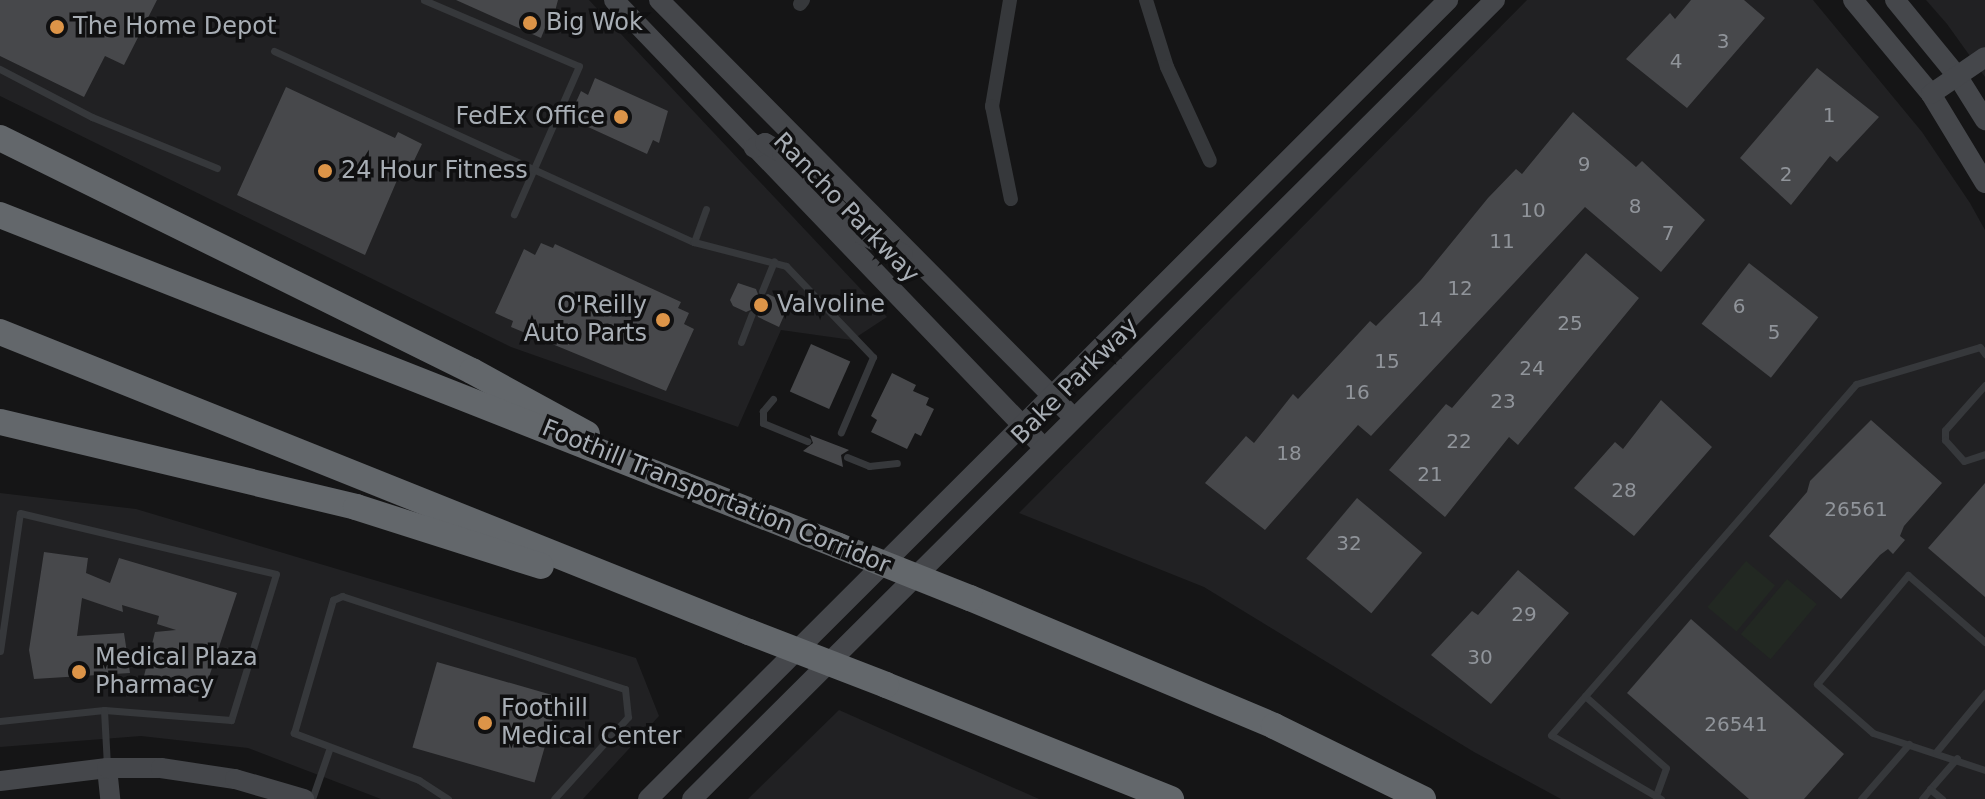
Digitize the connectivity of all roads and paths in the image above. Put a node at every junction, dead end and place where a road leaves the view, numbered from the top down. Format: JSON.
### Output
{"nodes":[{"id":1,"x":424,"y":0,"type":"edge"},
{"id":2,"x":614,"y":0,"type":"edge"},
{"id":3,"x":659,"y":0,"type":"edge"},
{"id":4,"x":1010,"y":0,"type":"edge"},
{"id":5,"x":1146,"y":0,"type":"edge"},
{"id":6,"x":1448,"y":0,"type":"edge"},
{"id":7,"x":1495,"y":0,"type":"edge"},
{"id":8,"x":1853,"y":0,"type":"edge"},
{"id":9,"x":1895,"y":0,"type":"edge"},
{"id":10,"x":274,"y":51,"type":"dead end"},
{"id":11,"x":1985,"y":57,"type":"edge"},
{"id":12,"x":0,"y":69,"type":"edge"},
{"id":13,"x":1958,"y":77,"type":"junction"},
{"id":14,"x":1931,"y":94,"type":"junction"},
{"id":15,"x":1985,"y":120,"type":"edge"},
{"id":16,"x":0,"y":138,"type":"edge"},
{"id":17,"x":754,"y":148,"type":"junction"},
{"id":18,"x":1210,"y":161,"type":"dead end"},
{"id":19,"x":217,"y":168,"type":"dead end"},
{"id":20,"x":536,"y":170,"type":"junction"},
{"id":21,"x":1985,"y":183,"type":"edge"},
{"id":22,"x":1011,"y":199,"type":"dead end"},
{"id":23,"x":706,"y":209,"type":"dead end"},
{"id":24,"x":514,"y":214,"type":"dead end"},
{"id":25,"x":0,"y":215,"type":"edge"},
{"id":26,"x":694,"y":242,"type":"junction"},
{"id":27,"x":774,"y":261,"type":"junction"},
{"id":28,"x":918,"y":261,"type":"junction"},
{"id":29,"x":762,"y":291,"type":"dead end"},
{"id":30,"x":752,"y":314,"type":"dead end"},
{"id":31,"x":0,"y":332,"type":"edge"},
{"id":32,"x":741,"y":342,"type":"dead end"},
{"id":33,"x":1985,"y":354,"type":"edge"},
{"id":34,"x":1985,"y":385,"type":"edge"},
{"id":35,"x":1052,"y":397,"type":"junction"},
{"id":36,"x":773,"y":399,"type":"dead end"},
{"id":37,"x":1074,"y":418,"type":"junction"},
{"id":38,"x":0,"y":422,"type":"edge"},
{"id":39,"x":1021,"y":427,"type":"junction"},
{"id":40,"x":841,"y":432,"type":"dead end"},
{"id":41,"x":807,"y":441,"type":"dead end"},
{"id":42,"x":1044,"y":448,"type":"junction"},
{"id":43,"x":1985,"y":454,"type":"edge"},
{"id":44,"x":847,"y":457,"type":"dead end"},
{"id":45,"x":619,"y":458,"type":"junction"},
{"id":46,"x":897,"y":463,"type":"dead end"},
{"id":47,"x":749,"y":632,"type":"junction"},
{"id":48,"x":1985,"y":642,"type":"edge"},
{"id":49,"x":0,"y":651,"type":"edge"},
{"id":50,"x":1985,"y":693,"type":"edge"},
{"id":51,"x":1585,"y":696,"type":"junction"},
{"id":52,"x":104,"y":710,"type":"junction"},
{"id":53,"x":0,"y":721,"type":"edge"},
{"id":54,"x":1909,"y":744,"type":"junction"},
{"id":55,"x":329,"y":750,"type":"junction"},
{"id":56,"x":1936,"y":752,"type":"junction"},
{"id":57,"x":1957,"y":758,"type":"junction"},
{"id":58,"x":1983,"y":765,"type":"edge"},
{"id":59,"x":107,"y":768,"type":"junction"},
{"id":60,"x":0,"y":781,"type":"edge"},
{"id":61,"x":1930,"y":789,"type":"junction"},
{"id":62,"x":1658,"y":798,"type":"edge"},
{"id":63,"x":110,"y":799,"type":"edge"},
{"id":64,"x":304,"y":799,"type":"edge"},
{"id":65,"x":312,"y":799,"type":"edge"},
{"id":66,"x":448,"y":799,"type":"edge"},
{"id":67,"x":554,"y":799,"type":"edge"},
{"id":68,"x":648,"y":799,"type":"edge"},
{"id":69,"x":692,"y":799,"type":"edge"},
{"id":70,"x":1171,"y":799,"type":"edge"},
{"id":71,"x":1423,"y":799,"type":"edge"},
{"id":72,"x":1861,"y":799,"type":"edge"},
{"id":73,"x":1922,"y":799,"type":"edge"},
{"id":74,"x":1942,"y":799,"type":"edge"}],
"edges":[{"from":1,"to":20,"type":"lane"},
{"from":2,"to":17,"type":"main road","name":"Rancho Parkway"},
{"from":3,"to":28,"type":"main road","name":"Rancho Parkway"},
{"from":4,"to":22,"type":"street"},
{"from":5,"to":18,"type":"street"},
{"from":6,"to":35,"type":"main road","name":"Bake Parkway"},
{"from":7,"to":37,"type":"main road","name":"Bake Parkway"},
{"from":8,"to":14,"type":"main road"},
{"from":9,"to":13,"type":"main road"},
{"from":10,"to":20,"type":"lane"},
{"from":11,"to":13,"type":"main road"},
{"from":12,"to":19,"type":"lane"},
{"from":13,"to":14,"type":"main road"},
{"from":13,"to":15,"type":"main road"},
{"from":14,"to":21,"type":"main road"},
{"from":16,"to":45,"type":"highway"},
{"from":17,"to":28,"type":"main road"},
{"from":17,"to":39,"type":"main road","name":"Rancho Parkway"},
{"from":20,"to":24,"type":"lane"},
{"from":20,"to":26,"type":"lane"},
{"from":23,"to":26,"type":"lane"},
{"from":25,"to":45,"type":"highway","name":"Foothill Transportation Corridor"},
{"from":26,"to":27,"type":"lane"},
{"from":27,"to":29,"type":"lane"},
{"from":27,"to":40,"type":"lane"},
{"from":28,"to":35,"type":"main road","name":"Rancho Parkway"},
{"from":30,"to":32,"type":"lane"},
{"from":31,"to":47,"type":"highway"},
{"from":33,"to":51,"type":"lane"},
{"from":34,"to":43,"type":"lane"},
{"from":35,"to":37,"type":"main road","name":"Rancho Parkway"},
{"from":35,"to":39,"type":"main road","name":"Bake Parkway"},
{"from":36,"to":41,"type":"lane"},
{"from":37,"to":42,"type":"main road","name":"Bake Parkway"},
{"from":38,"to":47,"type":"highway"},
{"from":39,"to":42,"type":"main road","name":"Rancho Parkway"},
{"from":39,"to":68,"type":"main road","name":"Bake Parkway"},
{"from":42,"to":69,"type":"main road","name":"Bake Parkway"},
{"from":44,"to":46,"type":"lane"},
{"from":45,"to":71,"type":"highway","name":"Foothill Transportation Corridor","bridge":true},
{"from":47,"to":70,"type":"highway","bridge":true},
{"from":48,"to":54,"type":"lane"},
{"from":49,"to":52,"type":"lane"},
{"from":50,"to":56,"type":"lane"},
{"from":51,"to":62,"type":"lane"},
{"from":51,"to":62,"type":"lane"},
{"from":52,"to":53,"type":"lane"},
{"from":52,"to":59,"type":"lane"},
{"from":54,"to":56,"type":"lane"},
{"from":54,"to":72,"type":"lane"},
{"from":55,"to":65,"type":"lane"},
{"from":55,"to":66,"type":"lane"},
{"from":55,"to":67,"type":"lane"},
{"from":56,"to":57,"type":"lane"},
{"from":57,"to":58,"type":"lane"},
{"from":57,"to":61,"type":"lane"},
{"from":59,"to":60,"type":"main road"},
{"from":59,"to":63,"type":"main road"},
{"from":59,"to":64,"type":"main road"},
{"from":61,"to":73,"type":"lane"},
{"from":61,"to":74,"type":"lane"}]}
